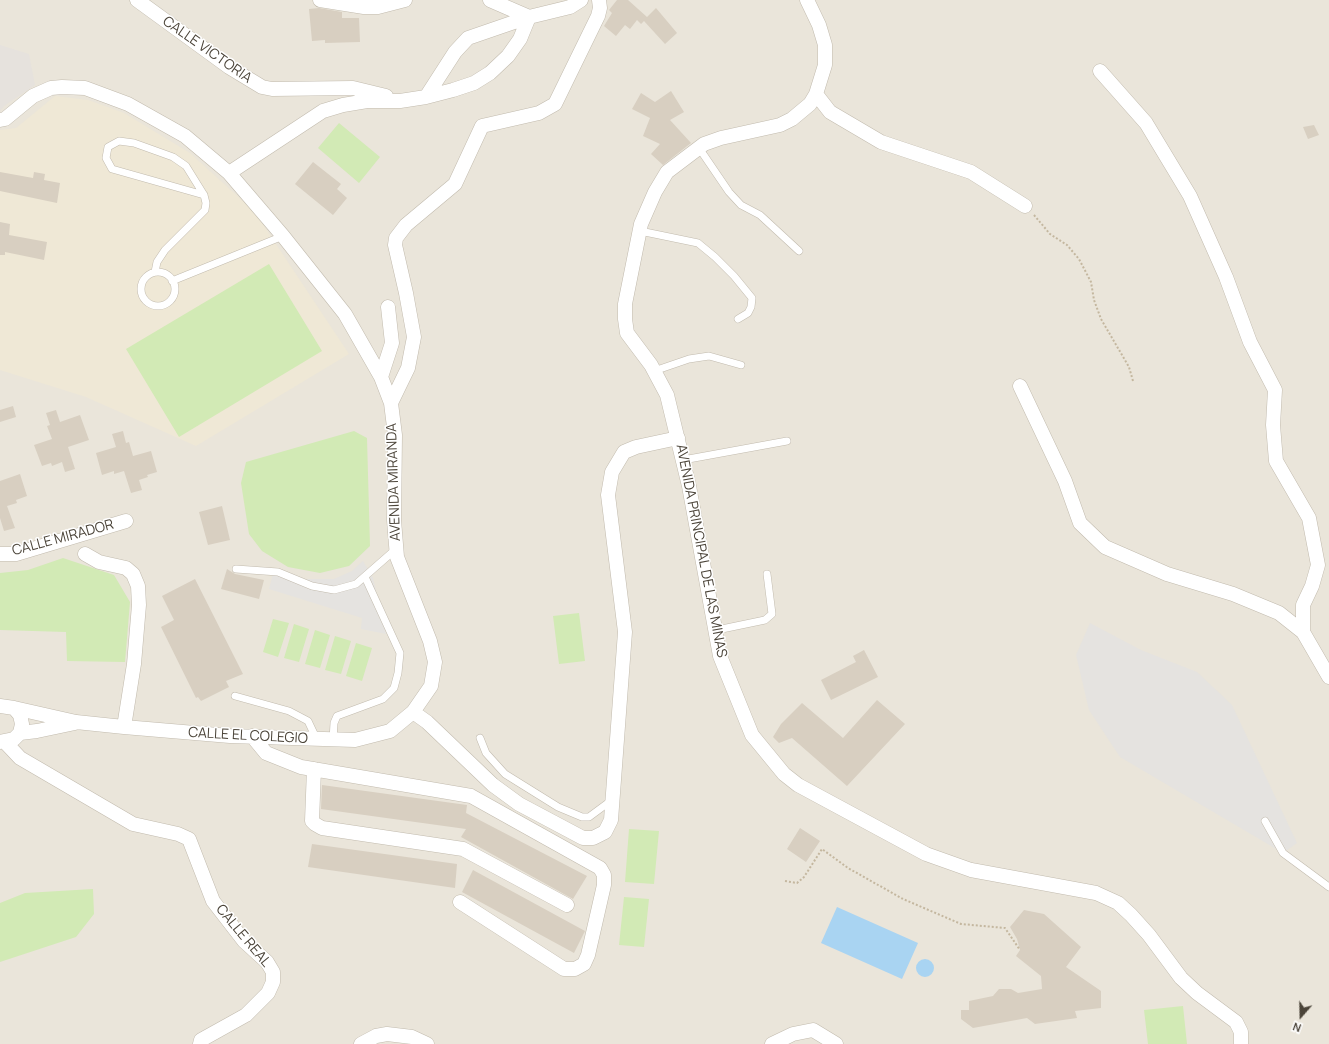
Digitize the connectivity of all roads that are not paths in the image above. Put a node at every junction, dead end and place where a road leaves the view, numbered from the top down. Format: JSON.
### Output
{"nodes":[{"id":1,"x":137,"y":0,"type":"edge"},
{"id":2,"x":320,"y":0,"type":"edge"},
{"id":3,"x":405,"y":0,"type":"edge"},
{"id":4,"x":490,"y":0,"type":"edge"},
{"id":5,"x":581,"y":0,"type":"edge"},
{"id":6,"x":599,"y":0,"type":"edge"},
{"id":7,"x":807,"y":0,"type":"edge"},
{"id":8,"x":529,"y":17,"type":"junction"},
{"id":9,"x":1100,"y":70,"type":"dead end"},
{"id":10,"x":816,"y":94,"type":"junction"},
{"id":11,"x":426,"y":97,"type":"junction"},
{"id":12,"x":400,"y":101,"type":"junction"},
{"id":13,"x":0,"y":120,"type":"edge"},
{"id":14,"x":700,"y":148,"type":"junction"},
{"id":15,"x":229,"y":172,"type":"junction"},
{"id":16,"x":204,"y":195,"type":"junction"},
{"id":17,"x":1025,"y":206,"type":"road end"},
{"id":18,"x":640,"y":231,"type":"junction"},
{"id":19,"x":283,"y":236,"type":"junction"},
{"id":20,"x":799,"y":251,"type":"dead end"},
{"id":21,"x":155,"y":272,"type":"junction"},
{"id":22,"x":172,"y":281,"type":"junction"},
{"id":23,"x":388,"y":307,"type":"dead end"},
{"id":24,"x":738,"y":319,"type":"dead end"},
{"id":25,"x":741,"y":365,"type":"dead end"},
{"id":26,"x":654,"y":371,"type":"junction"},
{"id":27,"x":381,"y":377,"type":"junction"},
{"id":28,"x":1020,"y":386,"type":"dead end"},
{"id":29,"x":391,"y":403,"type":"junction"},
{"id":30,"x":678,"y":438,"type":"junction"},
{"id":31,"x":787,"y":441,"type":"dead end"},
{"id":32,"x":683,"y":460,"type":"junction"},
{"id":33,"x":126,"y":521,"type":"dead end"},
{"id":34,"x":396,"y":548,"type":"junction"},
{"id":35,"x":0,"y":554,"type":"edge"},
{"id":36,"x":85,"y":554,"type":"dead end"},
{"id":37,"x":236,"y":569,"type":"dead end"},
{"id":38,"x":767,"y":574,"type":"dead end"},
{"id":39,"x":366,"y":577,"type":"junction"},
{"id":40,"x":717,"y":630,"type":"junction"},
{"id":41,"x":1303,"y":632,"type":"junction"},
{"id":42,"x":1329,"y":677,"type":"edge"},
{"id":43,"x":235,"y":696,"type":"dead end"},
{"id":44,"x":0,"y":706,"type":"edge"},
{"id":45,"x":14,"y":708,"type":"junction"},
{"id":46,"x":413,"y":712,"type":"junction"},
{"id":47,"x":76,"y":722,"type":"junction"},
{"id":48,"x":124,"y":727,"type":"junction"},
{"id":49,"x":20,"y":732,"type":"junction"},
{"id":50,"x":252,"y":736,"type":"junction"},
{"id":51,"x":480,"y":738,"type":"dead end"},
{"id":52,"x":317,"y":740,"type":"junction"},
{"id":53,"x":333,"y":740,"type":"junction"},
{"id":54,"x":3,"y":742,"type":"edge"},
{"id":55,"x":314,"y":770,"type":"junction"},
{"id":56,"x":612,"y":800,"type":"junction"},
{"id":57,"x":1265,"y":822,"type":"dead end"},
{"id":58,"x":1329,"y":887,"type":"edge"},
{"id":59,"x":460,"y":902,"type":"dead end"},
{"id":60,"x":567,"y":905,"type":"dead end"},
{"id":61,"x":200,"y":1044,"type":"edge"},
{"id":62,"x":361,"y":1044,"type":"edge"},
{"id":63,"x":426,"y":1044,"type":"edge"},
{"id":64,"x":772,"y":1044,"type":"edge"},
{"id":65,"x":836,"y":1044,"type":"edge"},
{"id":66,"x":1241,"y":1044,"type":"edge"}],
"edges":[{"from":1,"to":12,"type":"street","name":"CALLE VICTORIA"},
{"from":2,"to":3,"type":"street"},
{"from":4,"to":8,"type":"street"},
{"from":5,"to":8,"type":"street"},
{"from":6,"to":29,"type":"street"},
{"from":7,"to":10,"type":"street","name":"AVENIDA PRINCIPAL DE LAS MINAS"},
{"from":8,"to":11,"type":"street"},
{"from":8,"to":11,"type":"street"},
{"from":9,"to":41,"type":"street"},
{"from":10,"to":14,"type":"street","name":"AVENIDA PRINCIPAL DE LAS MINAS"},
{"from":10,"to":17,"type":"street"},
{"from":11,"to":12,"type":"street"},
{"from":12,"to":15,"type":"street"},
{"from":13,"to":15,"type":"street"},
{"from":14,"to":18,"type":"street","name":"AVENIDA PRINCIPAL DE LAS MINAS"},
{"from":14,"to":20,"type":"lane"},
{"from":15,"to":19,"type":"street","name":"AVENIDA MIRANDA"},
{"from":16,"to":16,"type":"lane"},
{"from":16,"to":21,"type":"lane"},
{"from":18,"to":24,"type":"lane"},
{"from":18,"to":26,"type":"street","name":"AVENIDA PRINCIPAL DE LAS MINAS"},
{"from":19,"to":22,"type":"lane"},
{"from":19,"to":27,"type":"street","name":"AVENIDA MIRANDA"},
{"from":21,"to":22,"type":"lane"},
{"from":21,"to":22,"type":"lane"},
{"from":23,"to":27,"type":"street"},
{"from":25,"to":26,"type":"lane"},
{"from":26,"to":30,"type":"street","name":"AVENIDA PRINCIPAL DE LAS MINAS"},
{"from":27,"to":29,"type":"street","name":"AVENIDA MIRANDA"},
{"from":28,"to":41,"type":"street"},
{"from":29,"to":34,"type":"street","name":"AVENIDA MIRANDA"},
{"from":30,"to":32,"type":"street","name":"AVENIDA PRINCIPAL DE LAS MINAS"},
{"from":30,"to":56,"type":"street"},
{"from":31,"to":32,"type":"lane"},
{"from":32,"to":40,"type":"street","name":"AVENIDA PRINCIPAL DE LAS MINAS"},
{"from":33,"to":35,"type":"street","name":"CALLE MIRADOR"},
{"from":34,"to":39,"type":"lane"},
{"from":34,"to":46,"type":"street","name":"AVENIDA MIRANDA"},
{"from":36,"to":48,"type":"street"},
{"from":37,"to":39,"type":"lane"},
{"from":38,"to":40,"type":"lane"},
{"from":39,"to":53,"type":"lane"},
{"from":40,"to":66,"type":"street","name":"AVENIDA PRINCIPAL DE LAS MINAS"},
{"from":41,"to":42,"type":"street"},
{"from":43,"to":52,"type":"lane"},
{"from":44,"to":45,"type":"street","name":"CALLE EL COLEGIO"},
{"from":45,"to":47,"type":"street","name":"CALLE EL COLEGIO"},
{"from":45,"to":49,"type":"street"},
{"from":46,"to":53,"type":"street","name":"CALLE EL COLEGIO"},
{"from":46,"to":56,"type":"street"},
{"from":47,"to":48,"type":"street","name":"CALLE EL COLEGIO"},
{"from":47,"to":49,"type":"street","name":"CALLE EL COLEGIO"},
{"from":48,"to":50,"type":"street","name":"CALLE EL COLEGIO"},
{"from":49,"to":54,"type":"street","name":"CALLE EL COLEGIO"},
{"from":50,"to":52,"type":"street","name":"CALLE EL COLEGIO"},
{"from":50,"to":55,"type":"street"},
{"from":51,"to":56,"type":"lane"},
{"from":52,"to":53,"type":"street","name":"CALLE EL COLEGIO"},
{"from":54,"to":61,"type":"street","name":"CALLE REAL"},
{"from":55,"to":59,"type":"street"},
{"from":55,"to":60,"type":"street"},
{"from":57,"to":58,"type":"lane"},
{"from":62,"to":63,"type":"street"},
{"from":64,"to":65,"type":"street"}]}
